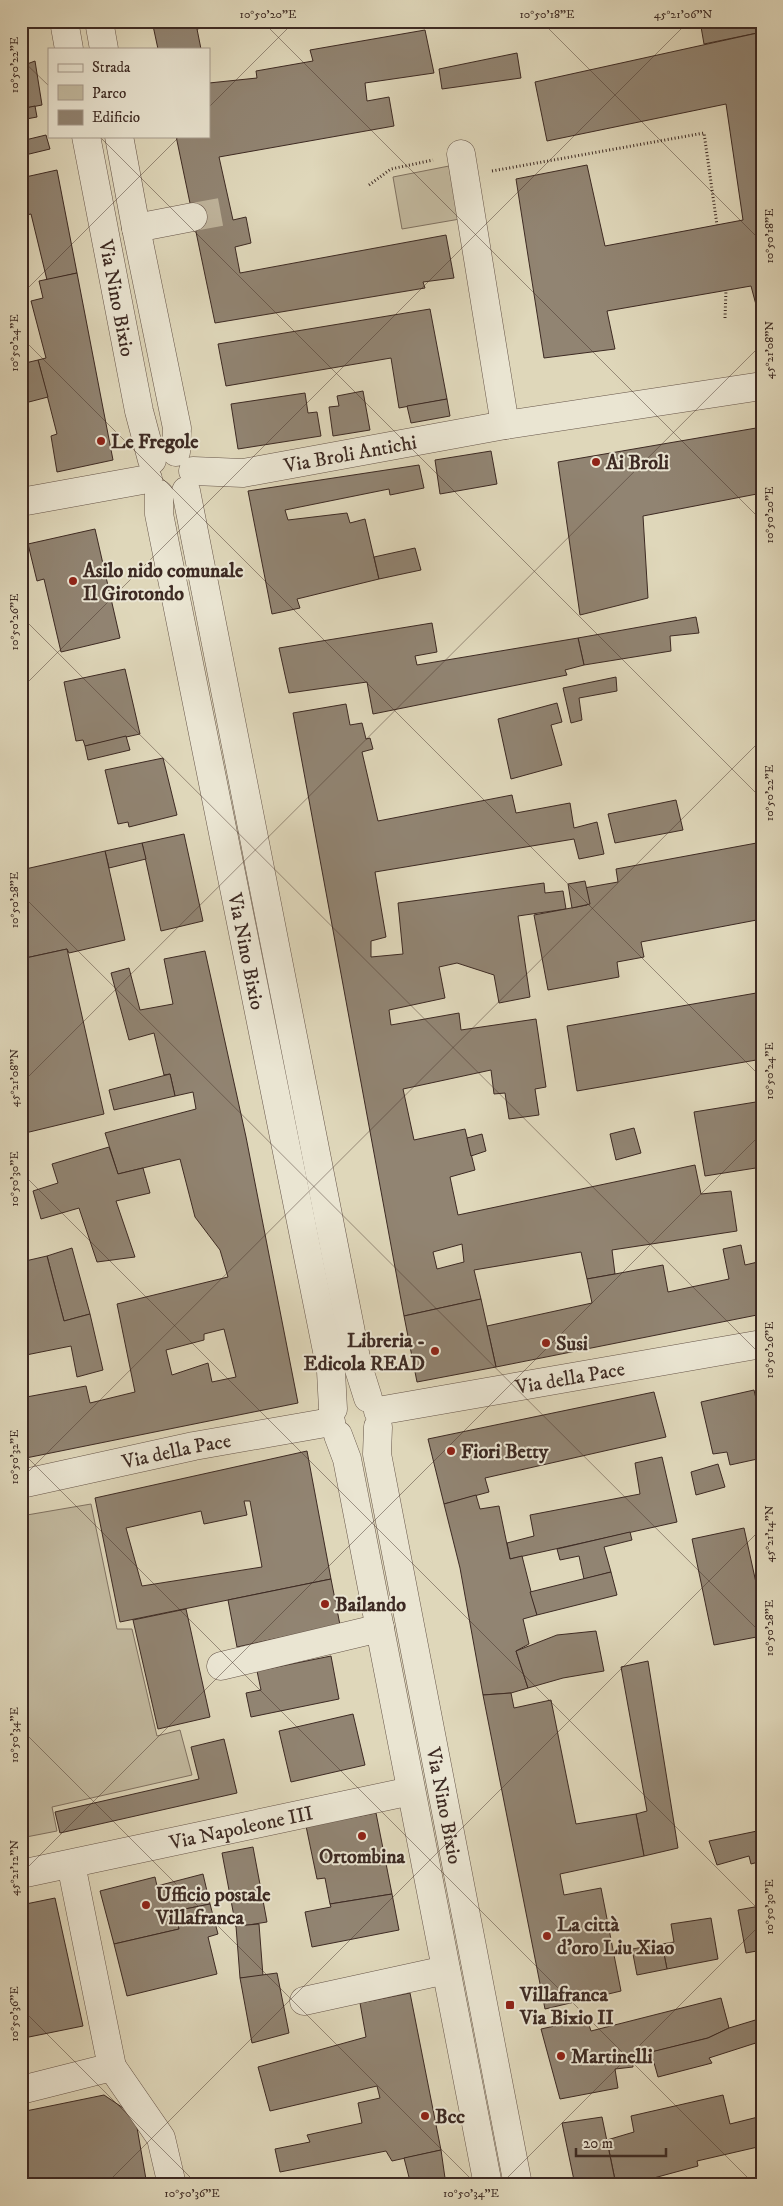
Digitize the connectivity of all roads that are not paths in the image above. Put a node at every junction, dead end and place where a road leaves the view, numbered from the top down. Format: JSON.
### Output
{"nodes":[{"id":1,"x":64,"y":21,"type":"edge"},
{"id":2,"x":99,"y":21,"type":"edge"},
{"id":3,"x":69,"y":48,"type":"edge"},
{"id":4,"x":104,"y":48,"type":"edge"},
{"id":5,"x":86,"y":138,"type":"edge"},
{"id":6,"x":119,"y":138,"type":"edge"},
{"id":7,"x":463,"y":165,"type":"road end"},
{"id":8,"x":193,"y":218,"type":"tunnel mouth"},
{"id":9,"x":136,"y":228,"type":"junction"},
{"id":10,"x":762,"y":386,"type":"edge"},
{"id":11,"x":505,"y":425,"type":"junction"},
{"id":12,"x":169,"y":474,"type":"junction"},
{"id":13,"x":21,"y":502,"type":"edge"},
{"id":14,"x":762,"y":1344,"type":"edge"},
{"id":15,"x":375,"y":1412,"type":"junction"},
{"id":16,"x":334,"y":1422,"type":"junction"},
{"id":17,"x":21,"y":1484,"type":"edge"},
{"id":18,"x":380,"y":1628,"type":"junction"},
{"id":19,"x":221,"y":1666,"type":"dead end"},
{"id":20,"x":411,"y":1791,"type":"junction"},
{"id":21,"x":71,"y":1864,"type":"junction"},
{"id":22,"x":21,"y":1874,"type":"edge"},
{"id":23,"x":446,"y":1970,"type":"junction"},
{"id":24,"x":304,"y":2001,"type":"dead end"},
{"id":25,"x":112,"y":2067,"type":"junction"},
{"id":26,"x":21,"y":2090,"type":"edge"},
{"id":27,"x":172,"y":2185,"type":"edge"},
{"id":28,"x":488,"y":2185,"type":"edge"},
{"id":29,"x":518,"y":2185,"type":"edge"}],
"edges":[{"from":1,"to":3,"type":"street"},
{"from":2,"to":4,"type":"street"},
{"from":5,"to":12,"type":"street","name":"Via Nino Bixio"},
{"from":6,"to":9,"type":"street","name":"Via Nino Bixio"},
{"from":7,"to":11,"type":"street"},
{"from":8,"to":9,"type":"street"},
{"from":9,"to":12,"type":"street","name":"Via Nino Bixio"},
{"from":10,"to":11,"type":"street","name":"Via Broli Antichi"},
{"from":11,"to":12,"type":"street","name":"Via Broli Antichi"},
{"from":12,"to":13,"type":"street","name":"Via Broli Antichi"},
{"from":12,"to":15,"type":"street","name":"Via Nino Bixio"},
{"from":12,"to":16,"type":"street","name":"Via Nino Bixio"},
{"from":14,"to":15,"type":"street","name":"Via della Pace"},
{"from":15,"to":16,"type":"street"},
{"from":15,"to":16,"type":"street"},
{"from":15,"to":29,"type":"street","name":"Via Nino Bixio"},
{"from":16,"to":17,"type":"street","name":"Via della Pace"},
{"from":16,"to":18,"type":"street","name":"Via Nino Bixio"},
{"from":18,"to":19,"type":"street"},
{"from":18,"to":20,"type":"street","name":"Via Nino Bixio"},
{"from":20,"to":21,"type":"street","name":"Via Napoleone III"},
{"from":20,"to":23,"type":"street","name":"Via Nino Bixio"},
{"from":21,"to":22,"type":"street","name":"Via Napoleone III"},
{"from":21,"to":25,"type":"street"},
{"from":23,"to":24,"type":"street"},
{"from":23,"to":28,"type":"street","name":"Via Nino Bixio"},
{"from":25,"to":26,"type":"street"},
{"from":25,"to":27,"type":"street"}]}
